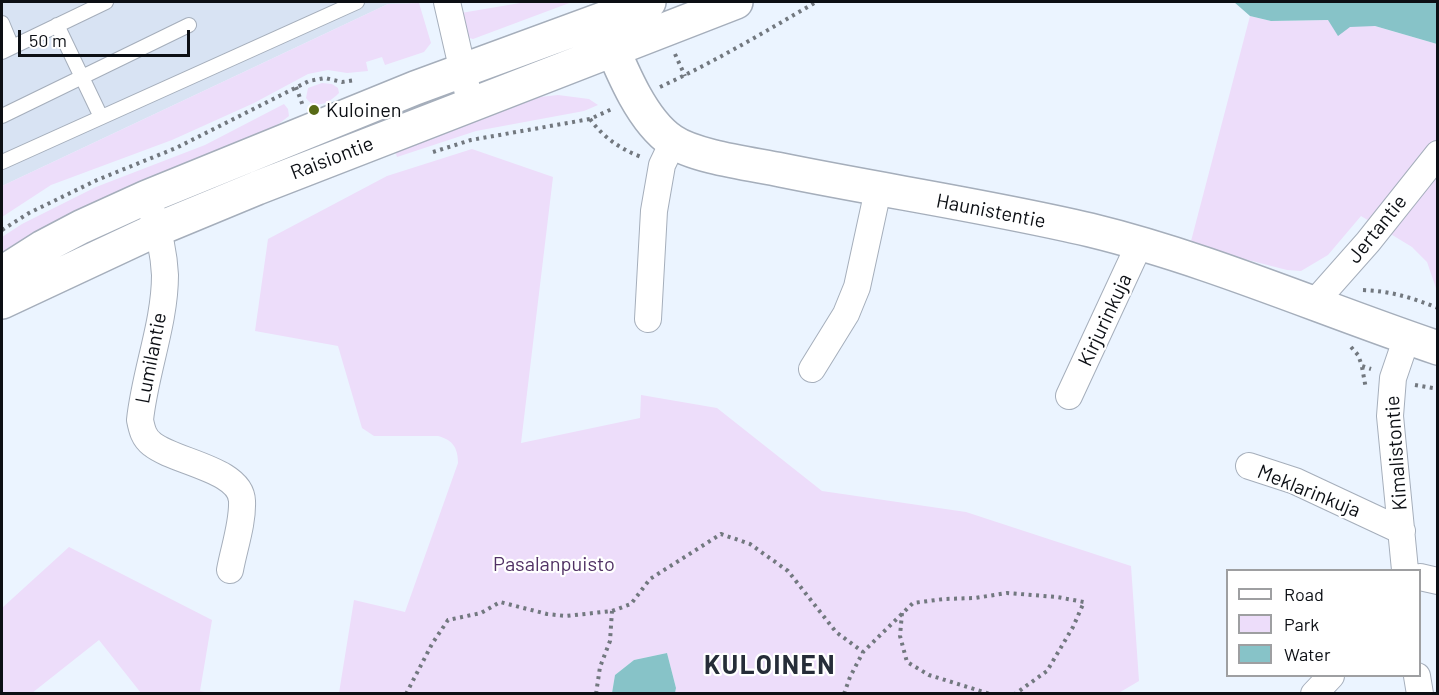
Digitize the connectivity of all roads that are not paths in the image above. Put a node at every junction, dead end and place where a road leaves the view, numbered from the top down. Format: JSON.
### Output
{"nodes":[{"id":1,"x":106,"y":2,"type":"edge"},
{"id":2,"x":357,"y":2,"type":"edge"},
{"id":3,"x":447,"y":2,"type":"edge"},
{"id":4,"x":649,"y":2,"type":"edge"},
{"id":5,"x":736,"y":2,"type":"edge"},
{"id":6,"x":2,"y":23,"type":"edge"},
{"id":7,"x":57,"y":25,"type":"junction"},
{"id":8,"x":189,"y":25,"type":"dead end"},
{"id":9,"x":607,"y":35,"type":"junction"},
{"id":10,"x":7,"y":49,"type":"edge"},
{"id":11,"x":463,"y":71,"type":"junction"},
{"id":12,"x":82,"y":76,"type":"junction"},
{"id":13,"x":470,"y":105,"type":"junction"},
{"id":14,"x":2,"y":116,"type":"edge"},
{"id":15,"x":101,"y":117,"type":"junction"},
{"id":16,"x":673,"y":142,"type":"junction"},
{"id":17,"x":1437,"y":154,"type":"edge"},
{"id":18,"x":2,"y":162,"type":"edge"},
{"id":19,"x":878,"y":190,"type":"junction"},
{"id":20,"x":147,"y":197,"type":"junction"},
{"id":21,"x":158,"y":229,"type":"junction"},
{"id":22,"x":1140,"y":243,"type":"junction"},
{"id":23,"x":2,"y":273,"type":"edge"},
{"id":24,"x":2,"y":302,"type":"edge"},
{"id":25,"x":1314,"y":303,"type":"junction"},
{"id":26,"x":648,"y":319,"type":"dead end"},
{"id":27,"x":1422,"y":343,"type":"edge"},
{"id":28,"x":812,"y":369,"type":"dead end"},
{"id":29,"x":1069,"y":396,"type":"dead end"},
{"id":30,"x":1249,"y":466,"type":"dead end"},
{"id":31,"x":1402,"y":531,"type":"junction"},
{"id":32,"x":1405,"y":569,"type":"edge"},
{"id":33,"x":230,"y":570,"type":"dead end"},
{"id":34,"x":1421,"y":578,"type":"edge"},
{"id":35,"x":1437,"y":582,"type":"edge"},
{"id":36,"x":1329,"y":677,"type":"edge"},
{"id":37,"x":1417,"y":677,"type":"edge"},
{"id":38,"x":1314,"y":693,"type":"edge"},
{"id":39,"x":1420,"y":693,"type":"edge"}],
"edges":[{"from":1,"to":7,"type":"lane"},
{"from":2,"to":15,"type":"lane"},
{"from":3,"to":11,"type":"street"},
{"from":4,"to":9,"type":"main road","name":"Raisiontie"},
{"from":5,"to":9,"type":"main road","name":"Raisiontie"},
{"from":6,"to":10,"type":"lane"},
{"from":7,"to":10,"type":"lane"},
{"from":7,"to":12,"type":"lane"},
{"from":8,"to":12,"type":"lane"},
{"from":9,"to":11,"type":"main road","name":"Raisiontie"},
{"from":9,"to":13,"type":"main road","name":"Raisiontie"},
{"from":9,"to":16,"type":"main road","name":"Haunistentie"},
{"from":11,"to":13,"type":"street"},
{"from":11,"to":20,"type":"main road","name":"Raisiontie"},
{"from":12,"to":14,"type":"lane"},
{"from":12,"to":15,"type":"lane"},
{"from":13,"to":21,"type":"main road","name":"Raisiontie"},
{"from":15,"to":18,"type":"lane"},
{"from":16,"to":19,"type":"main road","name":"Haunistentie"},
{"from":16,"to":26,"type":"street"},
{"from":17,"to":25,"type":"street","name":"Jertantie"},
{"from":19,"to":22,"type":"main road","name":"Haunistentie"},
{"from":19,"to":28,"type":"street"},
{"from":20,"to":21,"type":"street","name":"Lumilantie"},
{"from":20,"to":23,"type":"main road","name":"Raisiontie"},
{"from":21,"to":24,"type":"main road","name":"Raisiontie"},
{"from":21,"to":33,"type":"street","name":"Lumilantie"},
{"from":22,"to":25,"type":"main road","name":"Haunistentie"},
{"from":22,"to":29,"type":"street","name":"Kirjurinkuja"},
{"from":25,"to":27,"type":"main road","name":"Haunistentie"},
{"from":27,"to":31,"type":"street","name":"Kimalistontie"},
{"from":30,"to":31,"type":"street","name":"Meklarinkuja"},
{"from":31,"to":32,"type":"street","name":"Kimalistontie"},
{"from":34,"to":35,"type":"street"},
{"from":36,"to":38,"type":"street"},
{"from":37,"to":39,"type":"street"}]}
